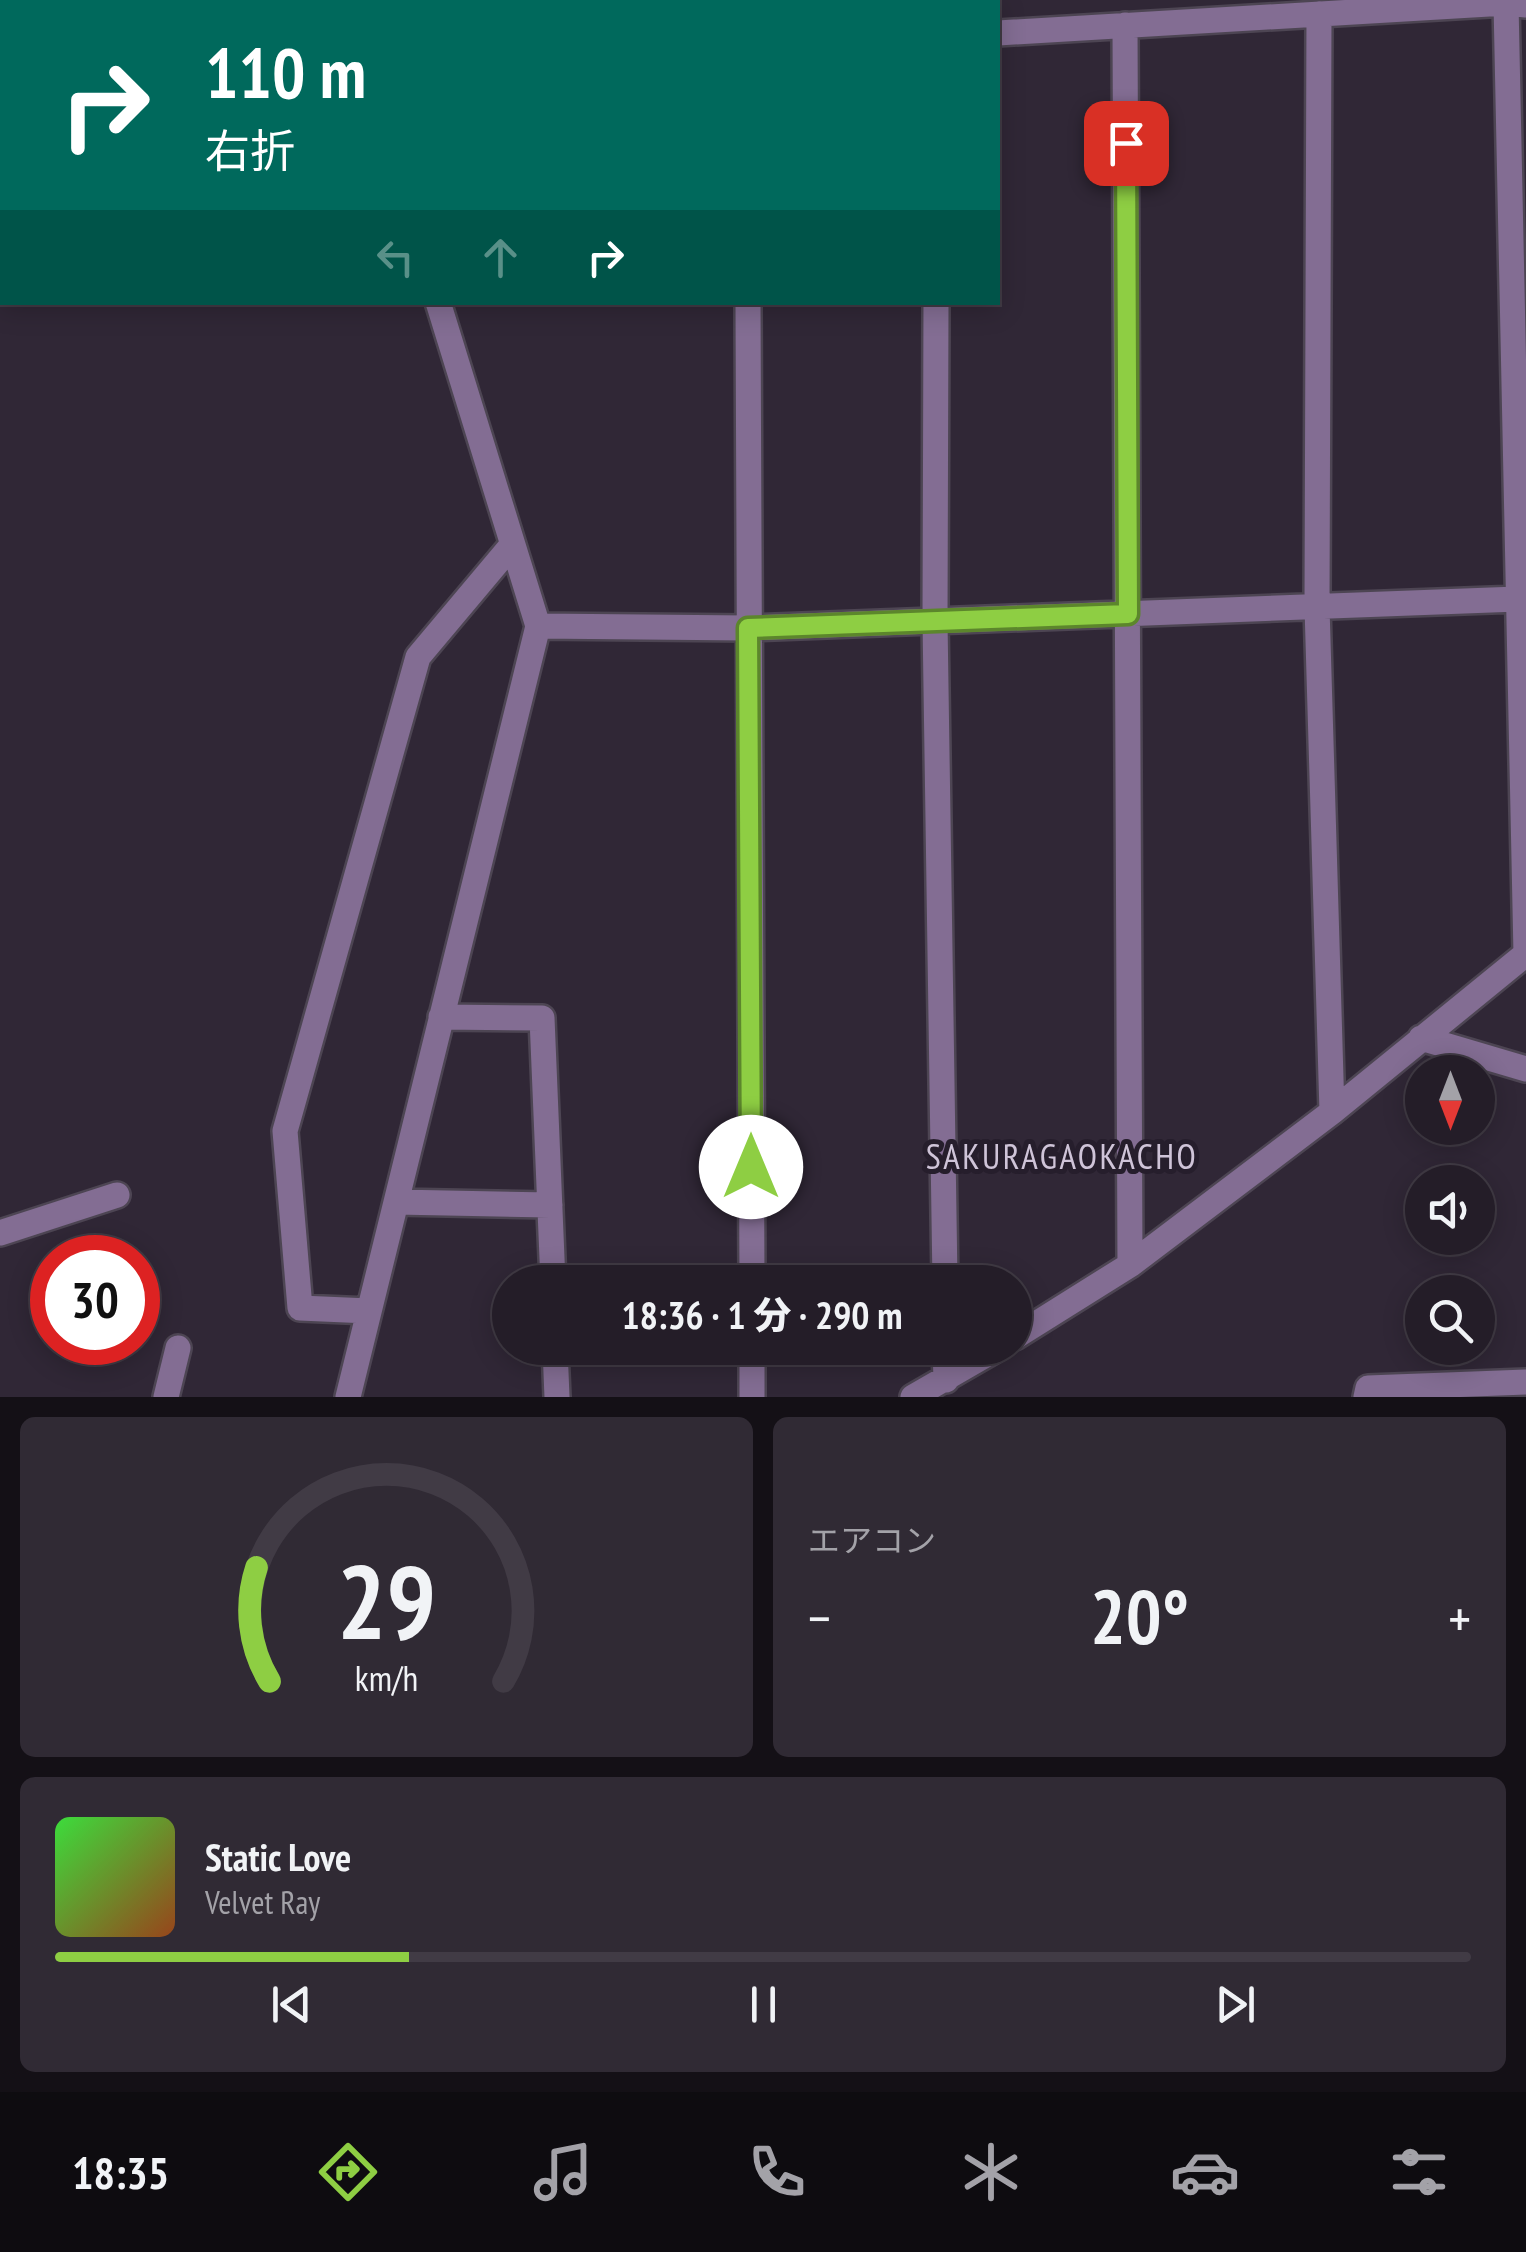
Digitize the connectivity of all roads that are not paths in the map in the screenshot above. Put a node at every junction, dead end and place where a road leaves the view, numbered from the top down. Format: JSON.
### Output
{"nodes":[{"id":1,"x":1516,"y":4,"type":"edge"},
{"id":2,"x":1182,"y":11,"type":"edge"},
{"id":3,"x":1319,"y":14,"type":"junction"},
{"id":4,"x":1126,"y":25,"type":"junction"},
{"id":5,"x":1000,"y":33,"type":"edge"},
{"id":6,"x":439,"y":305,"type":"edge"},
{"id":7,"x":748,"y":305,"type":"edge"},
{"id":8,"x":936,"y":305,"type":"edge"},
{"id":9,"x":512,"y":545,"type":"junction"},
{"id":10,"x":1518,"y":599,"type":"junction"},
{"id":11,"x":1318,"y":606,"type":"junction"},
{"id":12,"x":1128,"y":614,"type":"junction"},
{"id":13,"x":935,"y":621,"type":"junction"},
{"id":14,"x":538,"y":626,"type":"junction"},
{"id":15,"x":748,"y":628,"type":"junction"},
{"id":16,"x":1526,"y":954,"type":"edge"},
{"id":17,"x":441,"y":1017,"type":"junction"},
{"id":18,"x":1421,"y":1038,"type":"junction"},
{"id":19,"x":1526,"y":1068,"type":"edge"},
{"id":20,"x":1332,"y":1112,"type":"junction"},
{"id":21,"x":116,"y":1195,"type":"dead end"},
{"id":22,"x":396,"y":1202,"type":"junction"},
{"id":23,"x":550,"y":1204,"type":"junction"},
{"id":24,"x":0,"y":1233,"type":"edge"},
{"id":25,"x":552,"y":1265,"type":"edge"},
{"id":26,"x":752,"y":1265,"type":"edge"},
{"id":27,"x":944,"y":1265,"type":"edge"},
{"id":28,"x":1130,"y":1265,"type":"junction"},
{"id":29,"x":369,"y":1311,"type":"junction"},
{"id":30,"x":1032,"y":1326,"type":"edge"},
{"id":31,"x":178,"y":1348,"type":"dead end"},
{"id":32,"x":556,"y":1365,"type":"edge"},
{"id":33,"x":752,"y":1365,"type":"edge"},
{"id":34,"x":946,"y":1365,"type":"edge"},
{"id":35,"x":970,"y":1365,"type":"edge"},
{"id":36,"x":946,"y":1380,"type":"junction"},
{"id":37,"x":1526,"y":1382,"type":"edge"},
{"id":38,"x":166,"y":1397,"type":"edge"},
{"id":39,"x":348,"y":1397,"type":"edge"},
{"id":40,"x":557,"y":1397,"type":"edge"},
{"id":41,"x":752,"y":1397,"type":"edge"},
{"id":42,"x":913,"y":1397,"type":"edge"},
{"id":43,"x":1366,"y":1397,"type":"edge"}],
"edges":[{"from":1,"to":3,"type":"street"},
{"from":1,"to":10,"type":"street"},
{"from":2,"to":3,"type":"street"},
{"from":2,"to":4,"type":"street"},
{"from":3,"to":11,"type":"street"},
{"from":4,"to":5,"type":"street"},
{"from":4,"to":12,"type":"street"},
{"from":6,"to":9,"type":"street"},
{"from":7,"to":15,"type":"street"},
{"from":8,"to":13,"type":"street"},
{"from":9,"to":14,"type":"street"},
{"from":9,"to":29,"type":"street"},
{"from":10,"to":11,"type":"street"},
{"from":10,"to":16,"type":"street"},
{"from":11,"to":12,"type":"street"},
{"from":11,"to":20,"type":"street"},
{"from":12,"to":13,"type":"street"},
{"from":12,"to":28,"type":"street"},
{"from":13,"to":15,"type":"street"},
{"from":13,"to":27,"type":"street"},
{"from":14,"to":15,"type":"street"},
{"from":14,"to":17,"type":"street"},
{"from":15,"to":26,"type":"street"},
{"from":16,"to":18,"type":"street"},
{"from":17,"to":22,"type":"street"},
{"from":17,"to":23,"type":"street"},
{"from":18,"to":19,"type":"street"},
{"from":18,"to":20,"type":"street"},
{"from":20,"to":28,"type":"street"},
{"from":21,"to":24,"type":"street"},
{"from":22,"to":23,"type":"street"},
{"from":22,"to":29,"type":"street"},
{"from":23,"to":25,"type":"street"},
{"from":28,"to":30,"type":"street"},
{"from":29,"to":39,"type":"street"},
{"from":31,"to":38,"type":"street"},
{"from":32,"to":40,"type":"street"},
{"from":33,"to":41,"type":"street"},
{"from":34,"to":36,"type":"street"},
{"from":35,"to":36,"type":"street"},
{"from":36,"to":42,"type":"street"},
{"from":37,"to":43,"type":"street"}]}
